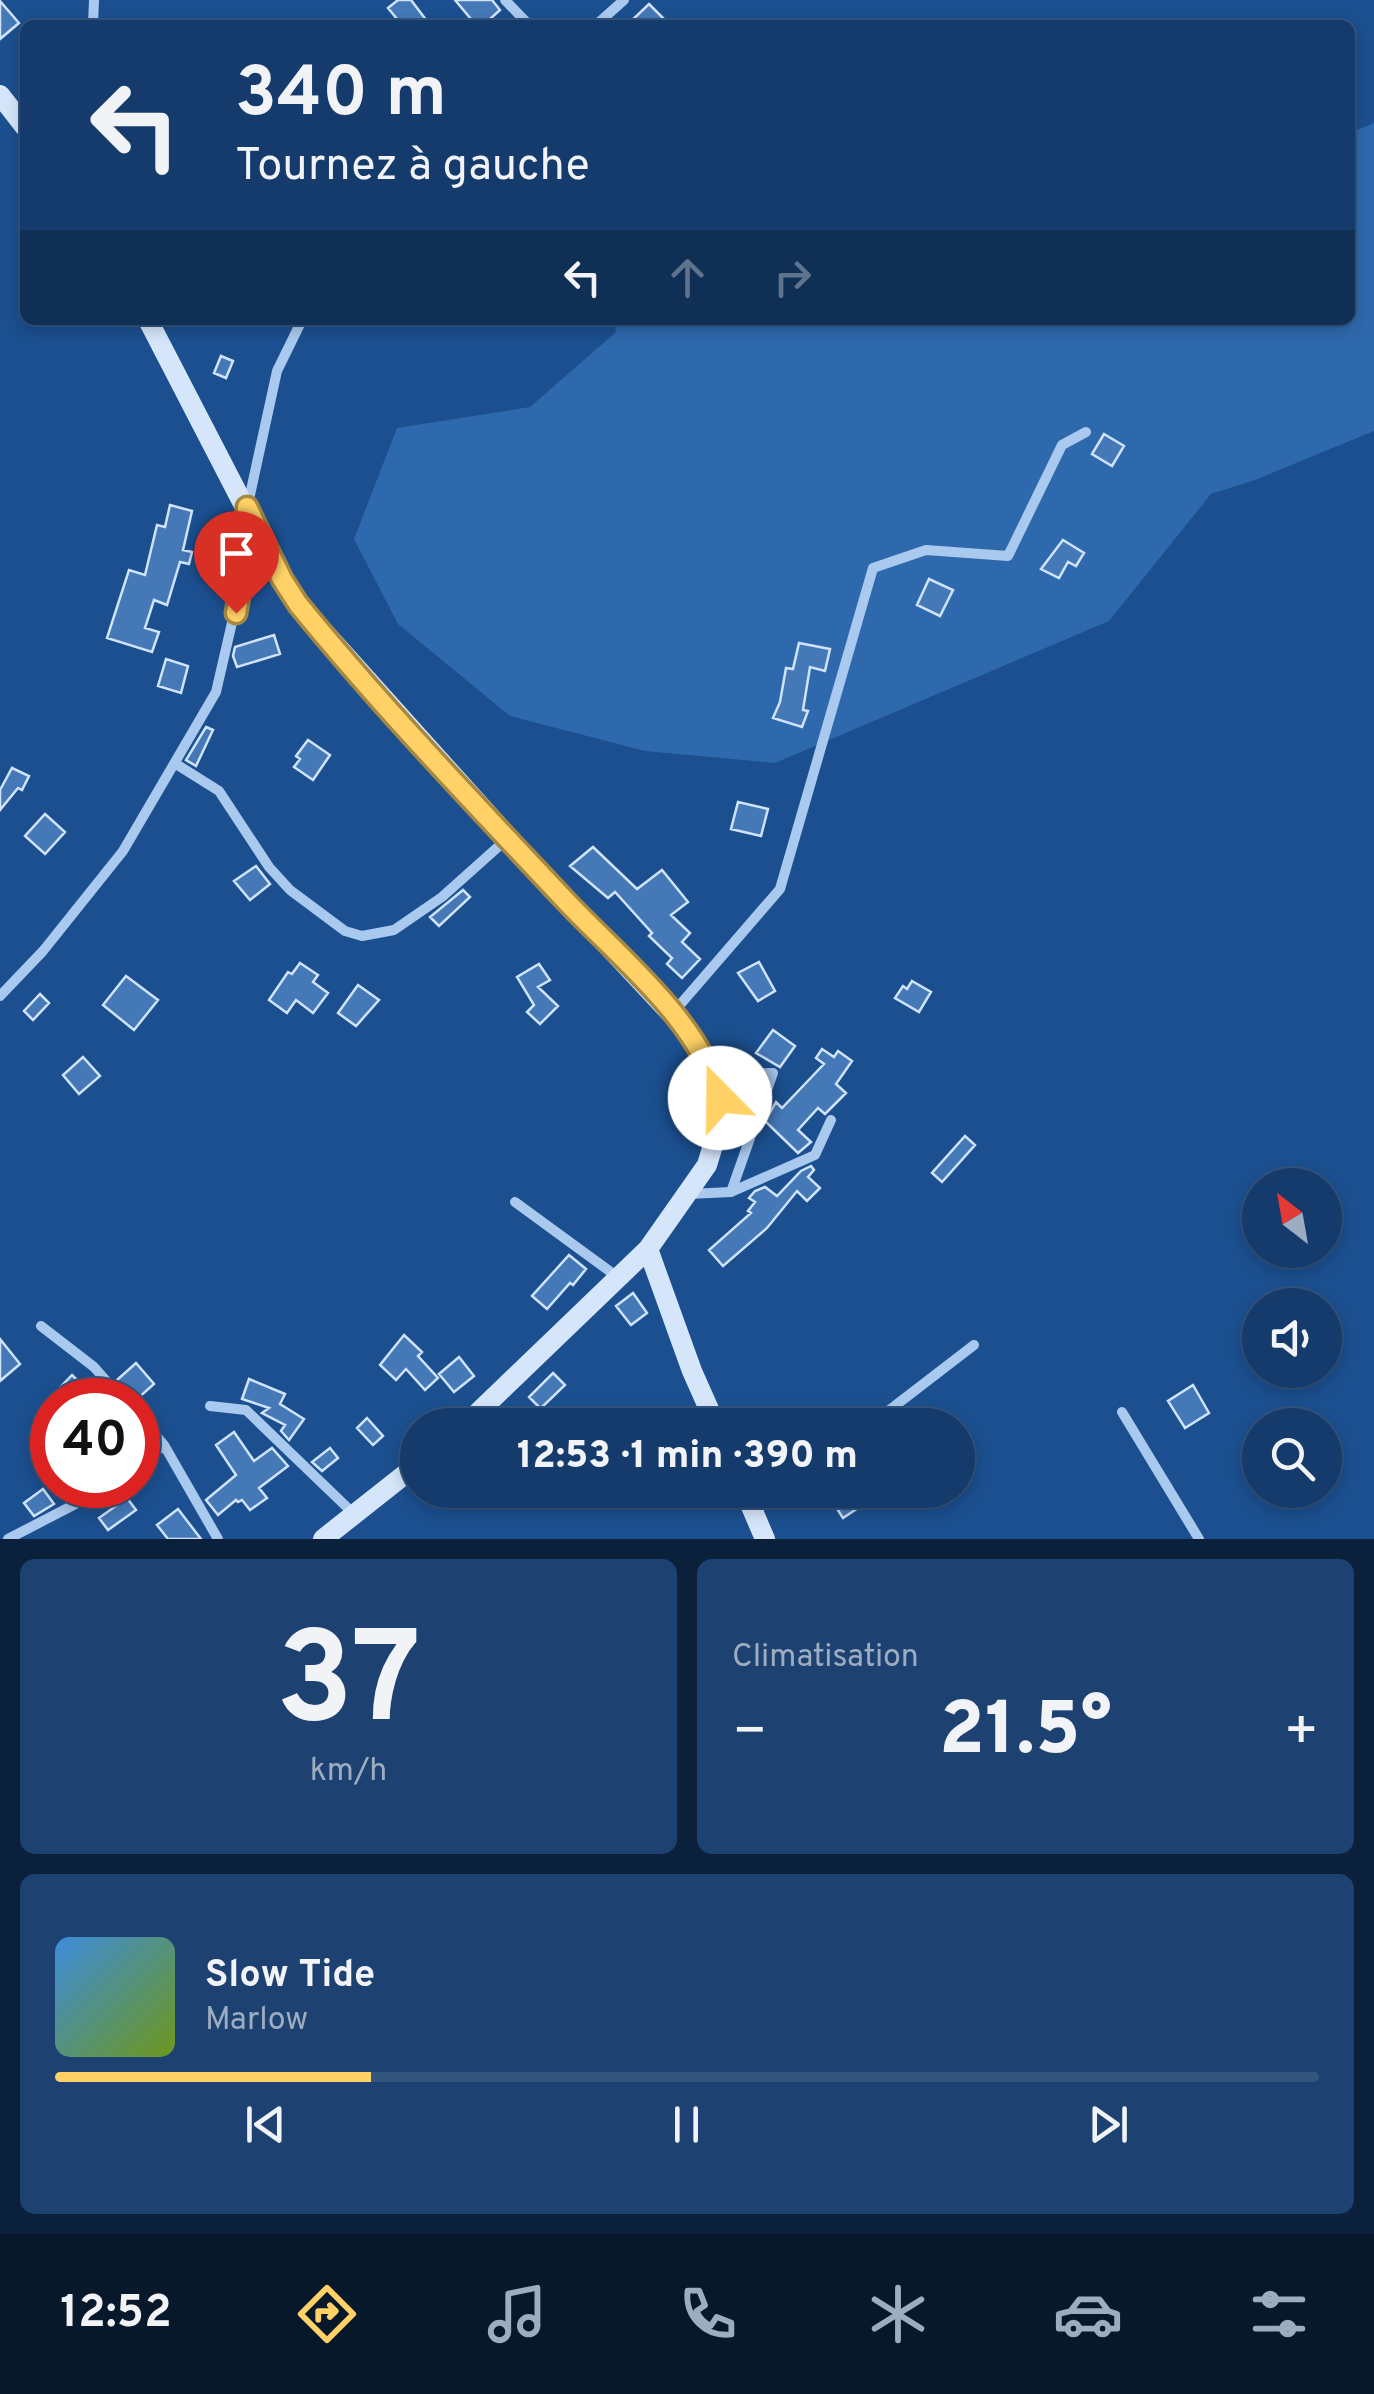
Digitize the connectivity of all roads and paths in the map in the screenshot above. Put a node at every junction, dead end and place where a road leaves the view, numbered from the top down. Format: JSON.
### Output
{"nodes":[{"id":1,"x":504,"y":0,"type":"edge"},
{"id":2,"x":624,"y":0,"type":"edge"},
{"id":3,"x":524,"y":20,"type":"edge"},
{"id":4,"x":602,"y":20,"type":"edge"},
{"id":5,"x":0,"y":95,"type":"edge"},
{"id":6,"x":20,"y":121,"type":"edge"},
{"id":7,"x":151,"y":325,"type":"edge"},
{"id":8,"x":300,"y":325,"type":"edge"},
{"id":9,"x":1086,"y":432,"type":"dead end"},
{"id":10,"x":247,"y":507,"type":"junction"},
{"id":11,"x":176,"y":764,"type":"junction"},
{"id":12,"x":508,"y":838,"type":"junction"},
{"id":13,"x":0,"y":996,"type":"edge"},
{"id":14,"x":672,"y":1014,"type":"junction"},
{"id":15,"x":714,"y":1075,"type":"junction"},
{"id":16,"x":830,"y":1120,"type":"dead end"},
{"id":17,"x":731,"y":1192,"type":"junction"},
{"id":18,"x":688,"y":1194,"type":"junction"},
{"id":19,"x":515,"y":1202,"type":"dead end"},
{"id":20,"x":648,"y":1248,"type":"junction"},
{"id":21,"x":620,"y":1278,"type":"junction"},
{"id":22,"x":41,"y":1326,"type":"dead end"},
{"id":23,"x":974,"y":1345,"type":"dead end"},
{"id":24,"x":104,"y":1378,"type":"edge"},
{"id":25,"x":210,"y":1406,"type":"dead end"},
{"id":26,"x":483,"y":1408,"type":"edge"},
{"id":27,"x":708,"y":1408,"type":"edge"},
{"id":28,"x":892,"y":1408,"type":"edge"},
{"id":29,"x":1122,"y":1412,"type":"dead end"},
{"id":30,"x":160,"y":1440,"type":"edge"},
{"id":31,"x":164,"y":1444,"type":"junction"},
{"id":32,"x":160,"y":1447,"type":"edge"},
{"id":33,"x":400,"y":1478,"type":"edge"},
{"id":34,"x":68,"y":1508,"type":"edge"},
{"id":35,"x":751,"y":1508,"type":"edge"},
{"id":36,"x":354,"y":1514,"type":"junction"},
{"id":37,"x":8,"y":1539,"type":"edge"},
{"id":38,"x":218,"y":1539,"type":"edge"},
{"id":39,"x":323,"y":1539,"type":"edge"},
{"id":40,"x":765,"y":1539,"type":"edge"},
{"id":41,"x":1198,"y":1539,"type":"edge"}],
"edges":[{"from":1,"to":3,"type":"street"},
{"from":2,"to":4,"type":"street"},
{"from":5,"to":6,"type":"street"},
{"from":7,"to":10,"type":"street"},
{"from":8,"to":10,"type":"street"},
{"from":9,"to":14,"type":"street"},
{"from":10,"to":11,"type":"street"},
{"from":10,"to":12,"type":"street"},
{"from":11,"to":12,"type":"street"},
{"from":11,"to":13,"type":"street"},
{"from":12,"to":14,"type":"street"},
{"from":14,"to":15,"type":"street"},
{"from":15,"to":17,"type":"street"},
{"from":15,"to":18,"type":"street"},
{"from":16,"to":17,"type":"street"},
{"from":17,"to":18,"type":"street"},
{"from":18,"to":20,"type":"street"},
{"from":19,"to":21,"type":"street"},
{"from":20,"to":21,"type":"street"},
{"from":20,"to":27,"type":"street"},
{"from":21,"to":26,"type":"street"},
{"from":22,"to":24,"type":"street"},
{"from":23,"to":28,"type":"street"},
{"from":25,"to":36,"type":"street"},
{"from":29,"to":41,"type":"street"},
{"from":30,"to":31,"type":"street"},
{"from":31,"to":32,"type":"street"},
{"from":31,"to":38,"type":"street"},
{"from":33,"to":36,"type":"street"},
{"from":34,"to":37,"type":"street"},
{"from":35,"to":40,"type":"street"},
{"from":36,"to":39,"type":"street"}]}
